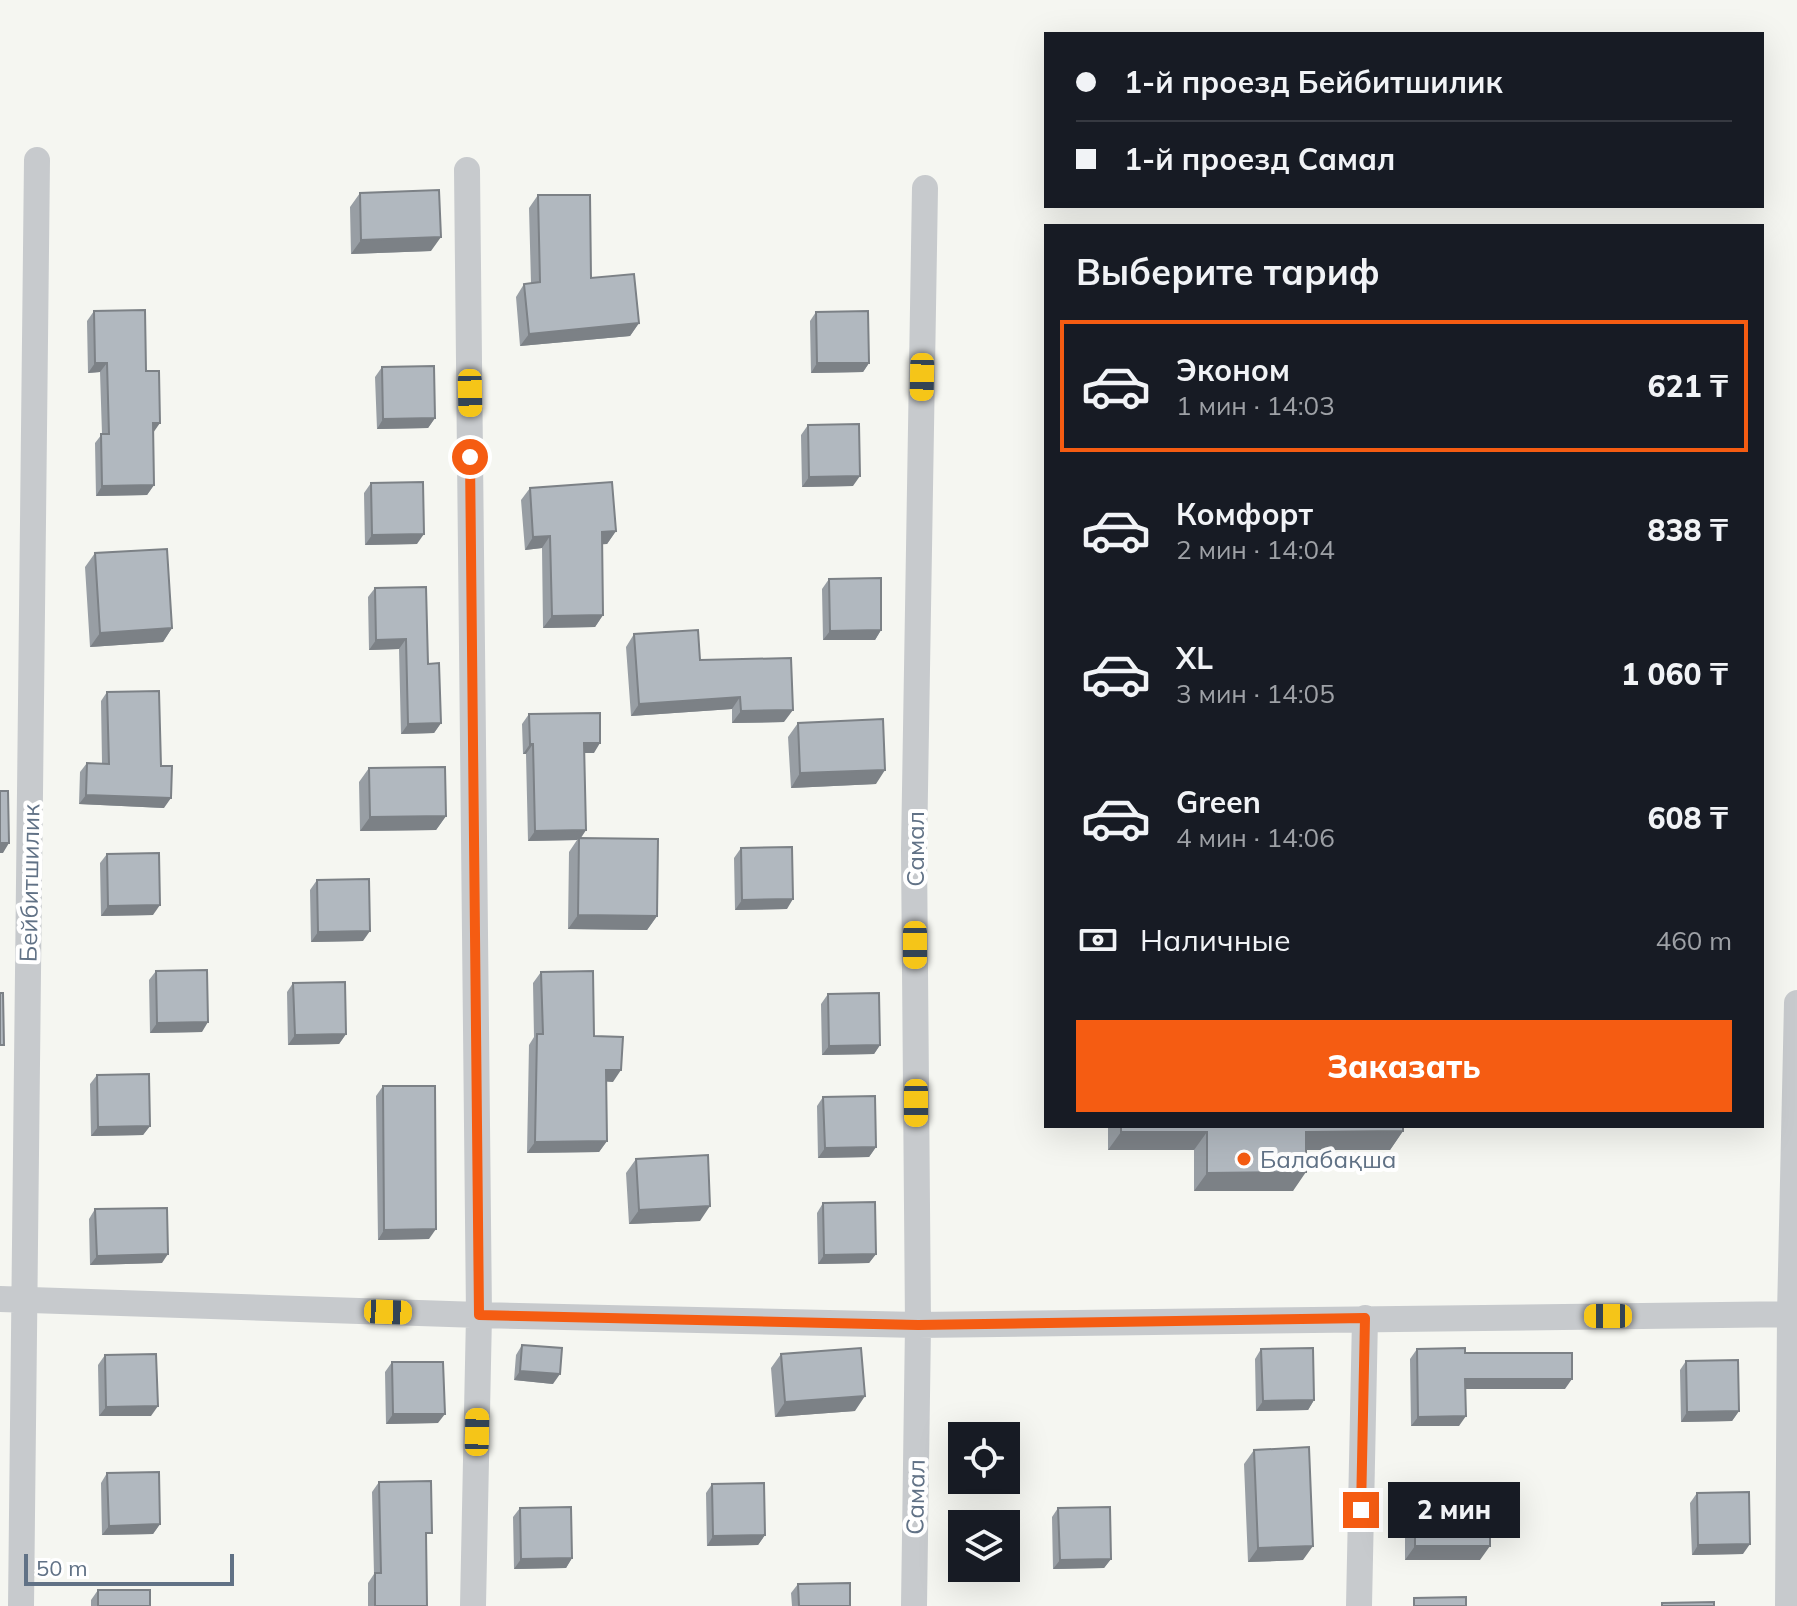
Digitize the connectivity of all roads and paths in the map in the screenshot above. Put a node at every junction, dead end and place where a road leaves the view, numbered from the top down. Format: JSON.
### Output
{"nodes":[{"id":1,"x":37,"y":160,"type":"dead end"},
{"id":2,"x":467,"y":170,"type":"dead end"},
{"id":3,"x":925,"y":188,"type":"dead end"},
{"id":4,"x":1797,"y":1003,"type":"edge"},
{"id":5,"x":12,"y":1299,"type":"edge"},
{"id":6,"x":1794,"y":1314,"type":"edge"},
{"id":7,"x":479,"y":1315,"type":"junction"},
{"id":8,"x":1365,"y":1318,"type":"junction"},
{"id":9,"x":918,"y":1325,"type":"junction"},
{"id":10,"x":21,"y":1606,"type":"edge"},
{"id":11,"x":473,"y":1606,"type":"edge"},
{"id":12,"x":914,"y":1606,"type":"edge"},
{"id":13,"x":1359,"y":1606,"type":"edge"},
{"id":14,"x":1788,"y":1606,"type":"edge"}],
"edges":[{"from":1,"to":5,"type":"street","name":"Бейбитшилик"},
{"from":2,"to":7,"type":"street"},
{"from":3,"to":9,"type":"street","name":"Самал"},
{"from":4,"to":6,"type":"street"},
{"from":5,"to":7,"type":"street"},
{"from":5,"to":10,"type":"street","name":"Бейбитшилик"},
{"from":6,"to":8,"type":"street"},
{"from":6,"to":14,"type":"street"},
{"from":7,"to":9,"type":"street"},
{"from":7,"to":11,"type":"street"},
{"from":8,"to":9,"type":"street"},
{"from":8,"to":13,"type":"street"},
{"from":9,"to":12,"type":"street","name":"Самал"}]}
